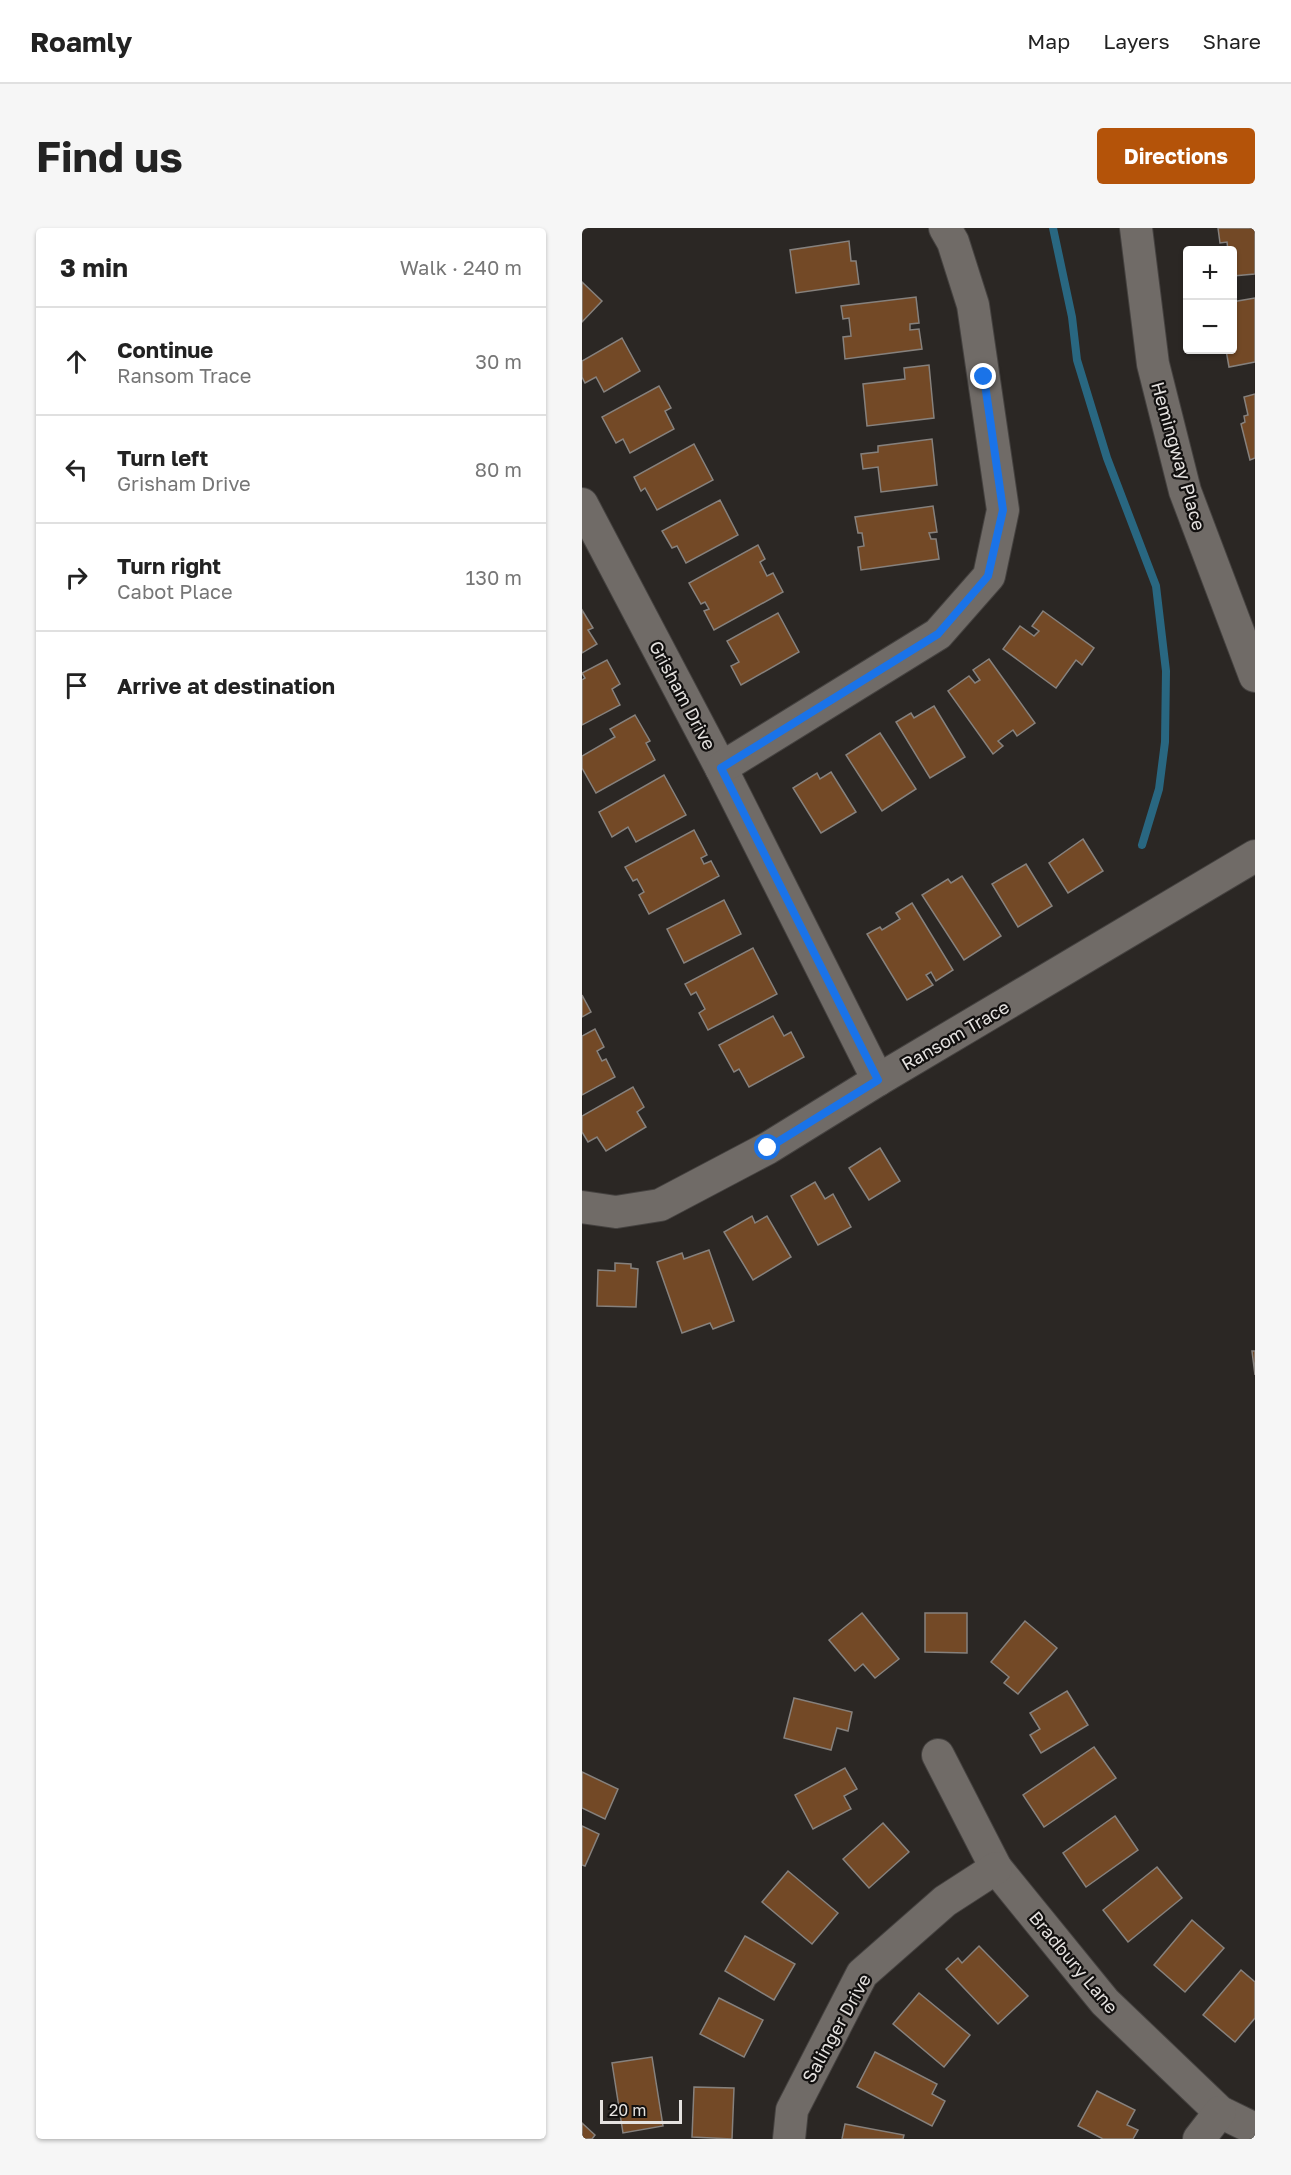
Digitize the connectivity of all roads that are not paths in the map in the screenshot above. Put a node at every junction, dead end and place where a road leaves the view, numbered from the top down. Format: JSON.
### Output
{"nodes":[{"id":1,"x":945,"y":228,"type":"edge"},
{"id":2,"x":1136,"y":228,"type":"edge"},
{"id":3,"x":582,"y":504,"type":"edge"},
{"id":4,"x":1255,"y":676,"type":"edge"},
{"id":5,"x":721,"y":768,"type":"junction"},
{"id":6,"x":1255,"y":856,"type":"edge"},
{"id":7,"x":878,"y":1080,"type":"junction"},
{"id":8,"x":582,"y":1207,"type":"edge"},
{"id":9,"x":938,"y":1755,"type":"dead end"},
{"id":10,"x":996,"y":1868,"type":"junction"},
{"id":11,"x":1220,"y":2112,"type":"junction"},
{"id":12,"x":1255,"y":2129,"type":"edge"},
{"id":13,"x":789,"y":2139,"type":"edge"},
{"id":14,"x":1199,"y":2139,"type":"edge"}],
"edges":[{"from":1,"to":5,"type":"street"},
{"from":2,"to":4,"type":"street","name":"Hemingway Place"},
{"from":3,"to":5,"type":"street","name":"Grisham Drive"},
{"from":5,"to":7,"type":"street","name":"Grisham Drive"},
{"from":6,"to":7,"type":"street","name":"Ransom Trace"},
{"from":7,"to":8,"type":"street","name":"Ransom Trace"},
{"from":9,"to":10,"type":"street","name":"Bradbury Lane"},
{"from":10,"to":11,"type":"street","name":"Bradbury Lane"},
{"from":10,"to":13,"type":"street","name":"Salinger Drive"},
{"from":11,"to":12,"type":"street","name":"Bradbury Lane"},
{"from":11,"to":14,"type":"street"}]}
